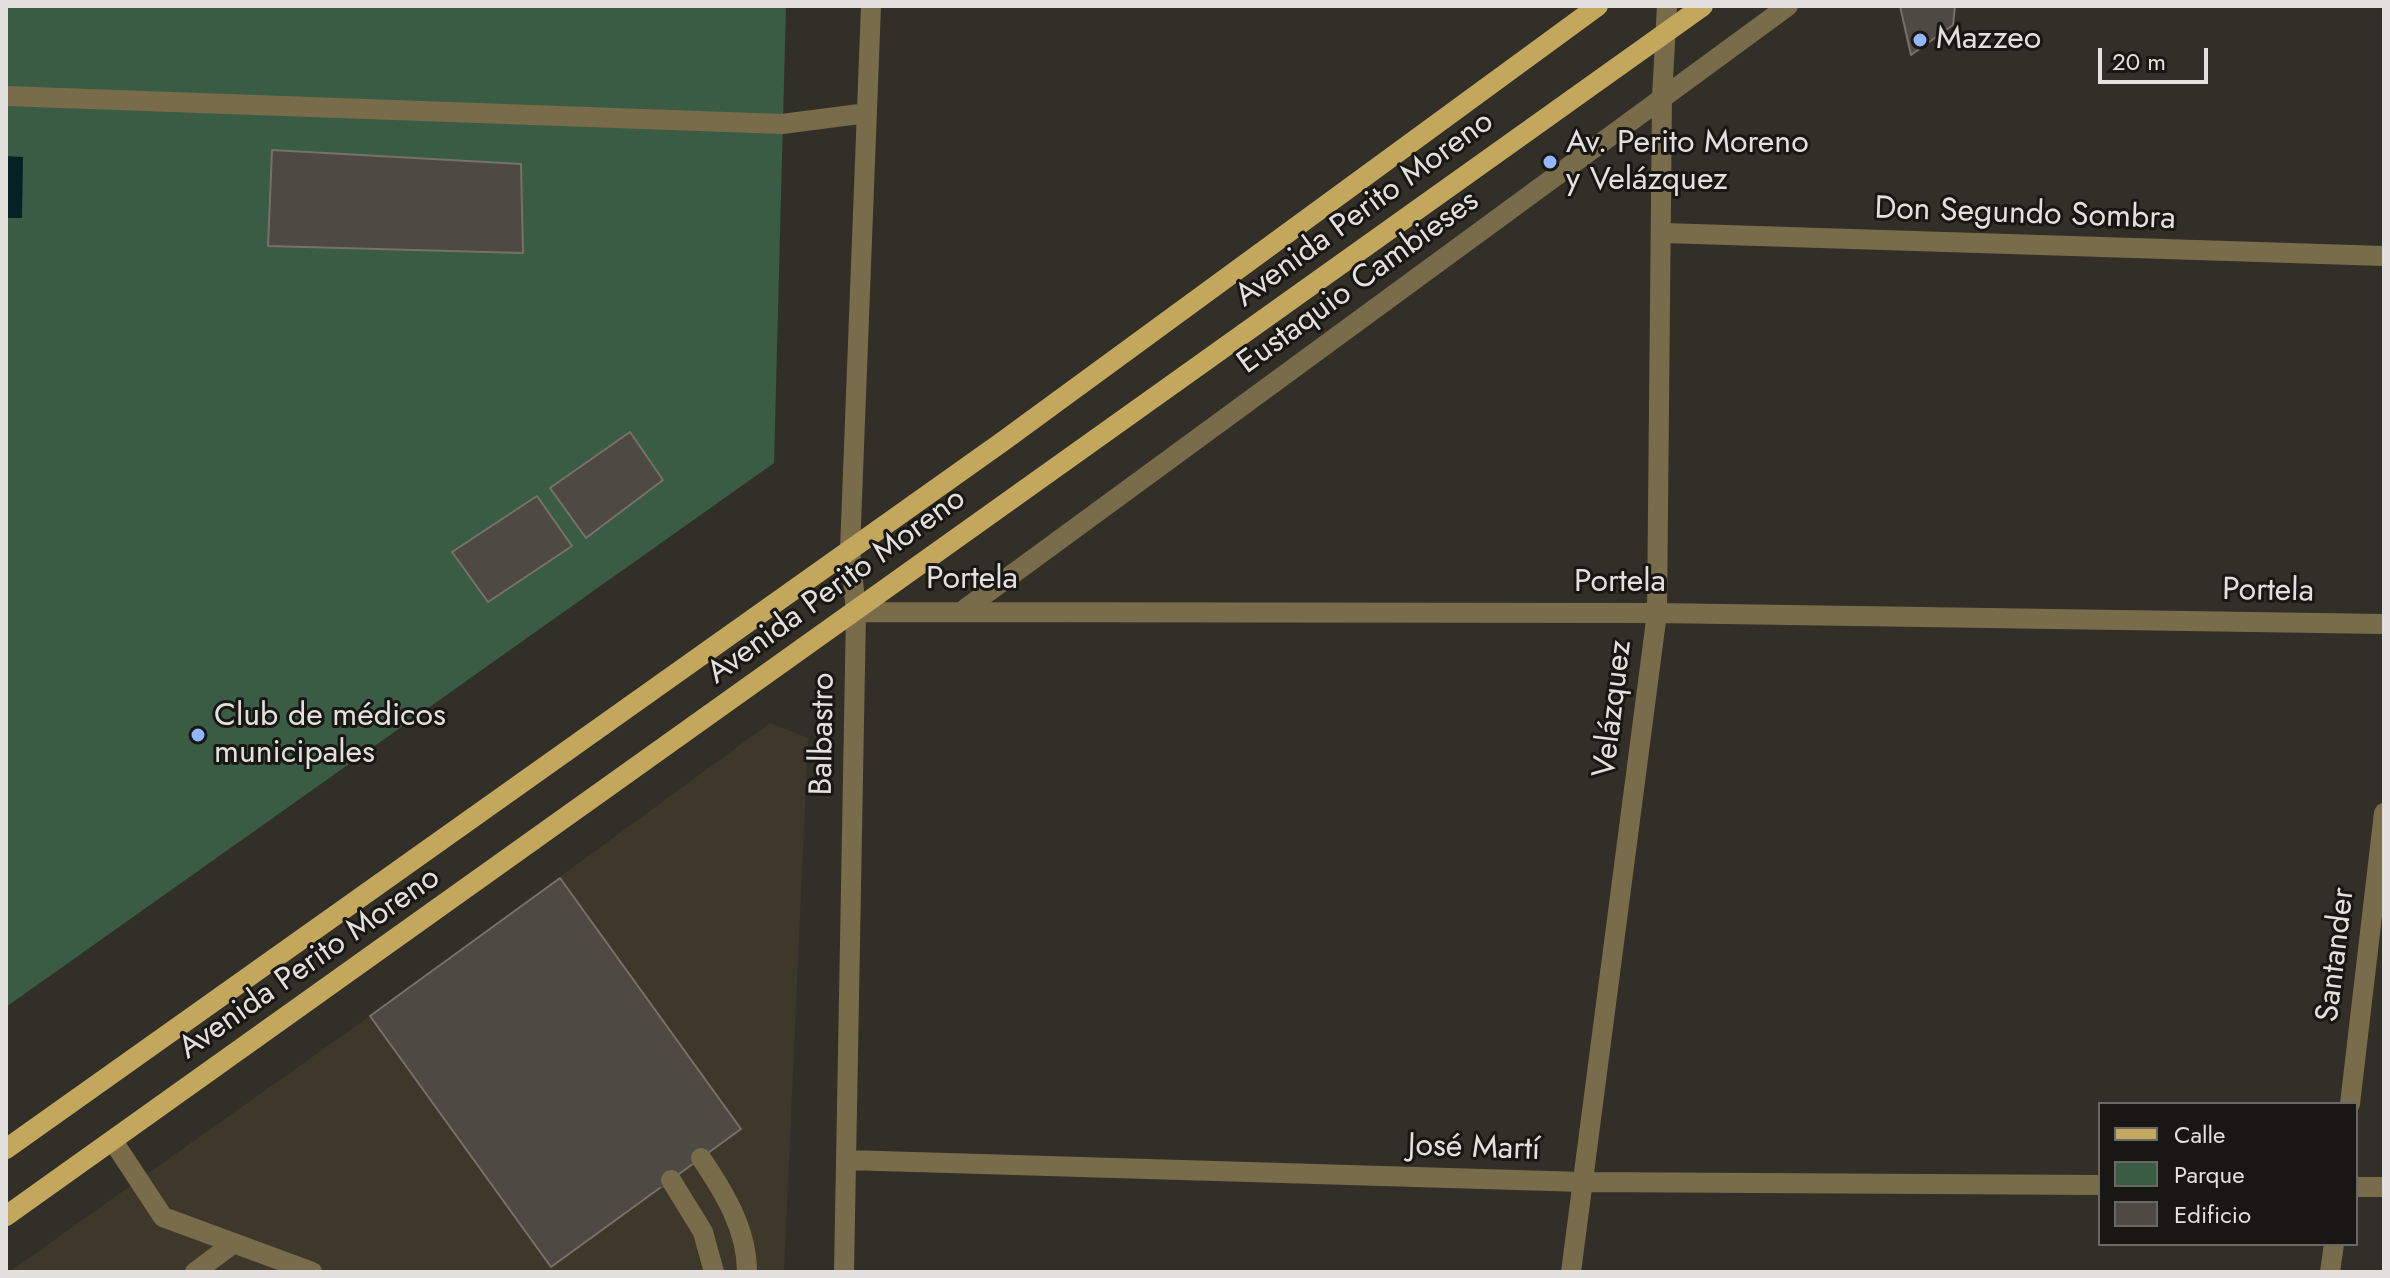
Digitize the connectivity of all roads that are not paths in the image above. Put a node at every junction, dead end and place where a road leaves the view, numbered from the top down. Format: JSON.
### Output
{"nodes":[{"id":1,"x":871,"y":6,"type":"edge"},
{"id":2,"x":1598,"y":6,"type":"edge"},
{"id":3,"x":1667,"y":6,"type":"edge"},
{"id":4,"x":1703,"y":6,"type":"edge"},
{"id":5,"x":1788,"y":6,"type":"edge"},
{"id":6,"x":1665,"y":33,"type":"junction"},
{"id":7,"x":6,"y":96,"type":"edge"},
{"id":8,"x":1662,"y":97,"type":"junction"},
{"id":9,"x":867,"y":113,"type":"junction"},
{"id":10,"x":1664,"y":233,"type":"junction"},
{"id":11,"x":2384,"y":256,"type":"edge"},
{"id":12,"x":850,"y":550,"type":"junction"},
{"id":13,"x":965,"y":609,"type":"junction"},
{"id":14,"x":856,"y":612,"type":"junction"},
{"id":15,"x":1657,"y":613,"type":"junction"},
{"id":16,"x":2384,"y":624,"type":"edge"},
{"id":17,"x":2384,"y":813,"type":"edge"},
{"id":18,"x":2350,"y":1102,"type":"edge"},
{"id":19,"x":113,"y":1141,"type":"junction"},
{"id":20,"x":6,"y":1149,"type":"edge"},
{"id":21,"x":701,"y":1158,"type":"tunnel mouth"},
{"id":22,"x":847,"y":1160,"type":"junction"},
{"id":23,"x":671,"y":1180,"type":"dead end"},
{"id":24,"x":1583,"y":1182,"type":"junction"},
{"id":25,"x":2098,"y":1185,"type":"edge"},
{"id":26,"x":2358,"y":1187,"type":"edge"},
{"id":27,"x":2384,"y":1187,"type":"edge"},
{"id":28,"x":6,"y":1216,"type":"edge"},
{"id":29,"x":234,"y":1243,"type":"junction"},
{"id":30,"x":2334,"y":1246,"type":"edge"},
{"id":31,"x":195,"y":1272,"type":"edge"},
{"id":32,"x":312,"y":1272,"type":"edge"},
{"id":33,"x":714,"y":1272,"type":"edge"},
{"id":34,"x":747,"y":1272,"type":"edge"},
{"id":35,"x":844,"y":1272,"type":"edge"},
{"id":36,"x":1571,"y":1272,"type":"edge"},
{"id":37,"x":2330,"y":1272,"type":"edge"}],
"edges":[{"from":1,"to":9,"type":"street","name":"Balbastro"},
{"from":2,"to":12,"type":"main road","name":"Avenida Perito Moreno"},
{"from":3,"to":6,"type":"street","name":"Velázquez"},
{"from":4,"to":6,"type":"main road","name":"Avenida Perito Moreno"},
{"from":5,"to":8,"type":"street","name":"Eustaquio Cambieses"},
{"from":6,"to":8,"type":"street","name":"Velázquez"},
{"from":6,"to":14,"type":"main road","name":"Avenida Perito Moreno"},
{"from":7,"to":9,"type":"street"},
{"from":8,"to":10,"type":"street","name":"Velázquez"},
{"from":8,"to":13,"type":"street","name":"Eustaquio Cambieses"},
{"from":9,"to":12,"type":"street","name":"Balbastro"},
{"from":10,"to":11,"type":"street","name":"Don Segundo Sombra"},
{"from":10,"to":15,"type":"street","name":"Velázquez"},
{"from":12,"to":14,"type":"street","name":"Balbastro"},
{"from":12,"to":20,"type":"main road","name":"Avenida Perito Moreno"},
{"from":13,"to":14,"type":"street","name":"Portela"},
{"from":13,"to":15,"type":"street","name":"Portela"},
{"from":14,"to":19,"type":"main road","name":"Avenida Perito Moreno"},
{"from":14,"to":22,"type":"street","name":"Balbastro"},
{"from":15,"to":16,"type":"street","name":"Portela"},
{"from":15,"to":24,"type":"street","name":"Velázquez"},
{"from":17,"to":18,"type":"street","name":"Santander"},
{"from":19,"to":28,"type":"main road","name":"Avenida Perito Moreno"},
{"from":19,"to":29,"type":"street"},
{"from":21,"to":34,"type":"street"},
{"from":22,"to":24,"type":"street","name":"José Martí"},
{"from":22,"to":35,"type":"street","name":"Balbastro"},
{"from":23,"to":33,"type":"street"},
{"from":24,"to":25,"type":"street","name":"José Martí"},
{"from":24,"to":36,"type":"street","name":"Velázquez"},
{"from":26,"to":27,"type":"street"},
{"from":29,"to":31,"type":"street"},
{"from":29,"to":32,"type":"street"},
{"from":30,"to":37,"type":"street"}]}
